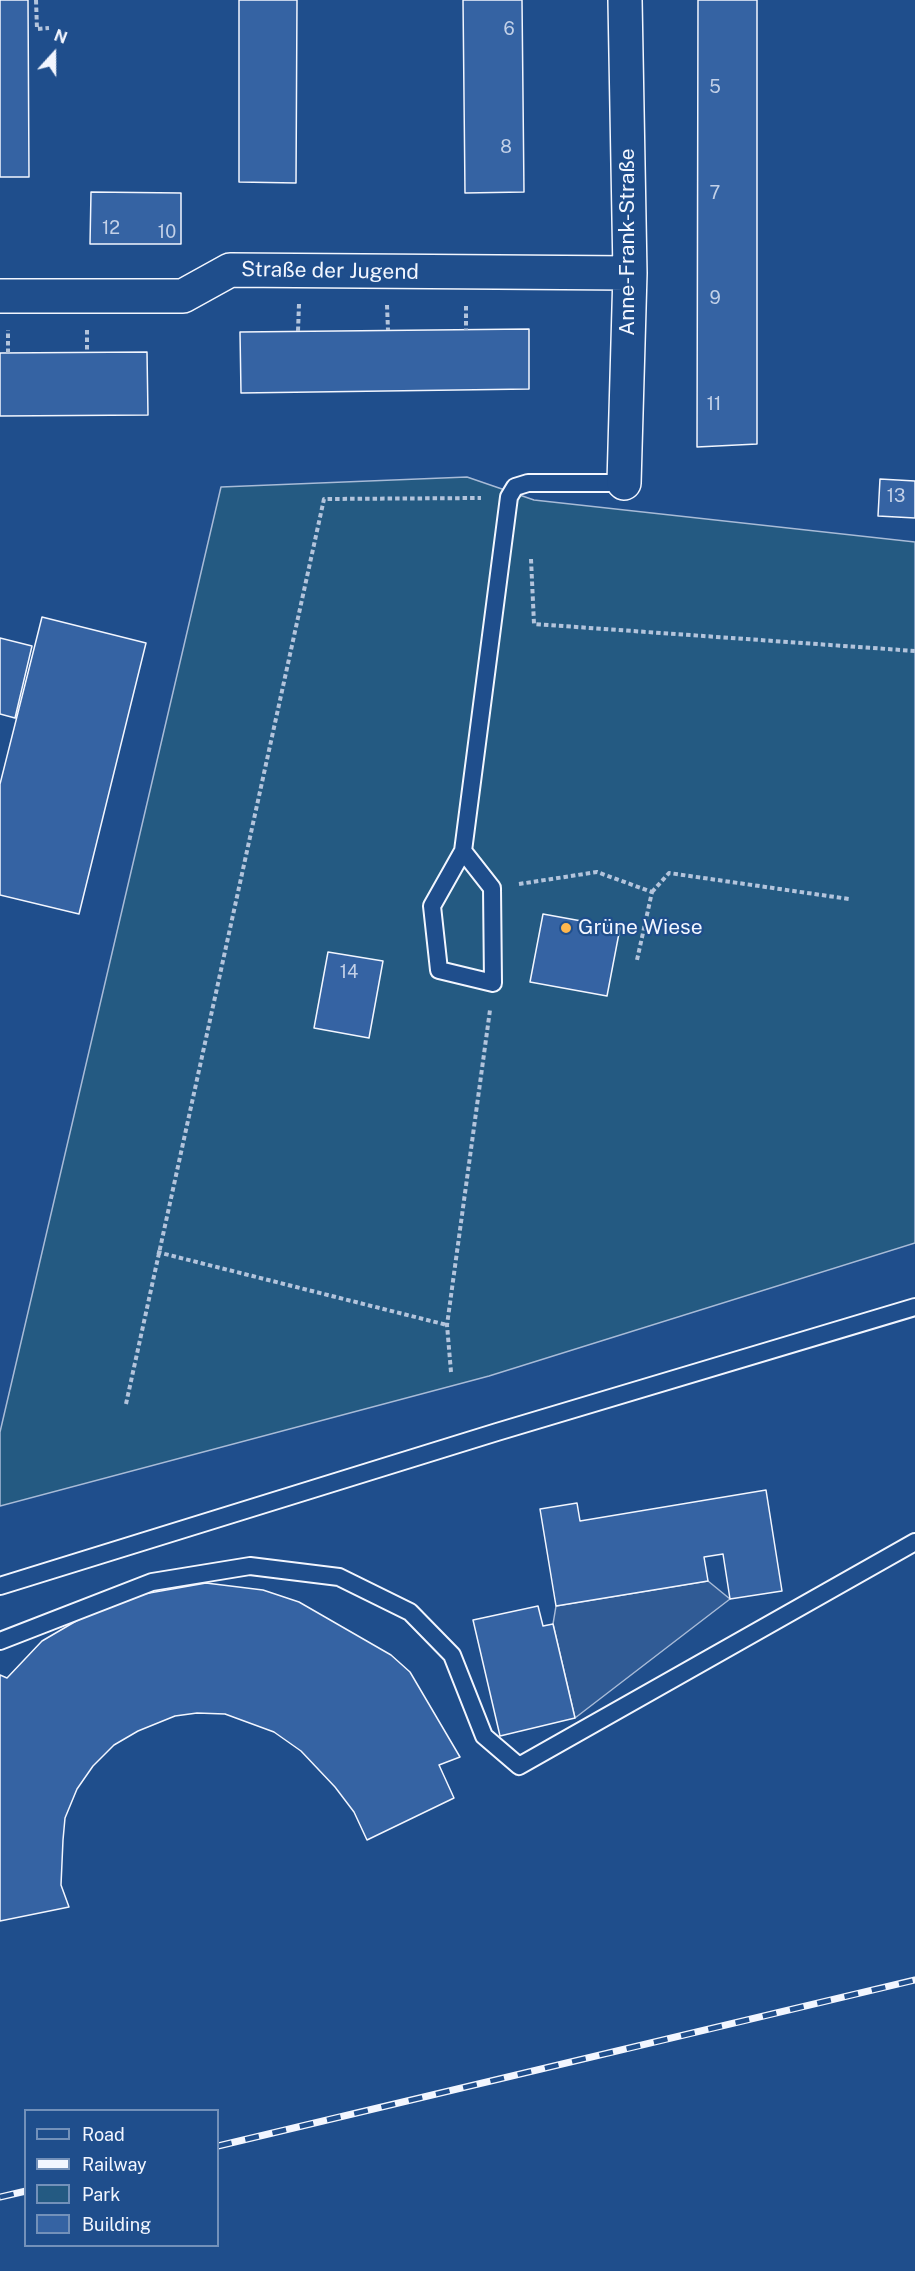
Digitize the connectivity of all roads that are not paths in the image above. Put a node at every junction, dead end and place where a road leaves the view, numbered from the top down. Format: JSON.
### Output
{"nodes":[{"id":1,"x":625,"y":0,"type":"edge"},
{"id":2,"x":630,"y":273,"type":"junction"},
{"id":3,"x":0,"y":296,"type":"edge"},
{"id":4,"x":624,"y":483,"type":"joint"},
{"id":5,"x":463,"y":851,"type":"junction"},
{"id":6,"x":915,"y":1307,"type":"edge"},
{"id":7,"x":915,"y":1542,"type":"edge"},
{"id":8,"x":0,"y":1586,"type":"edge"},
{"id":9,"x":0,"y":1641,"type":"edge"}],
"edges":[{"from":1,"to":2,"type":"street","name":"Anne-Frank-Straße"},
{"from":2,"to":3,"type":"street","name":"Straße der Jugend"},
{"from":2,"to":4,"type":"street","name":"Anne-Frank-Straße"},
{"from":4,"to":5,"type":"lane"},
{"from":5,"to":5,"type":"lane"},
{"from":6,"to":8,"type":"lane"},
{"from":7,"to":9,"type":"lane"}]}
